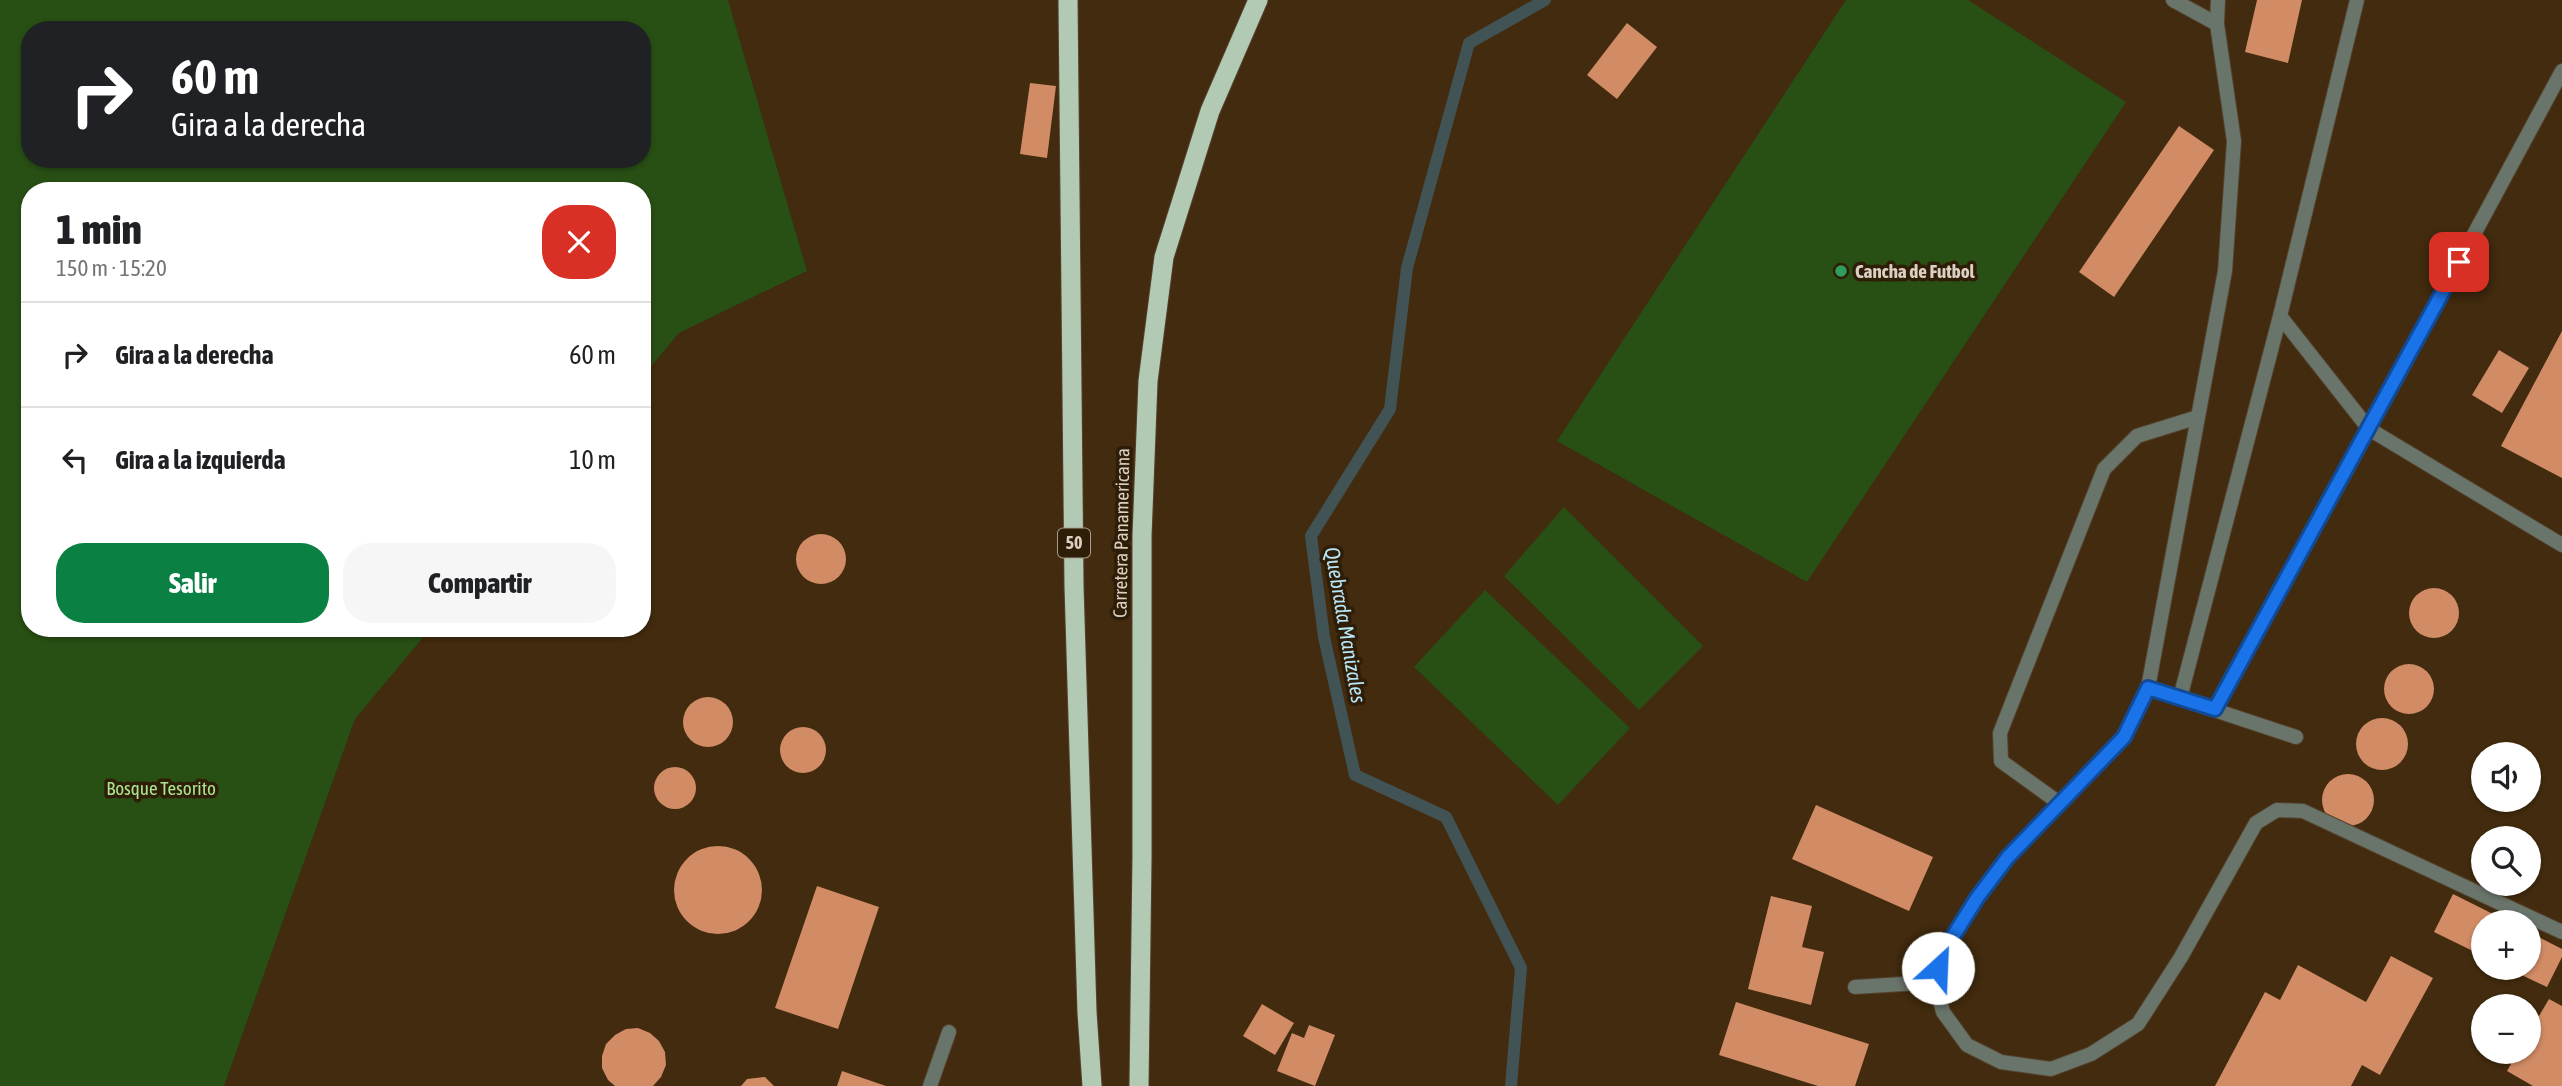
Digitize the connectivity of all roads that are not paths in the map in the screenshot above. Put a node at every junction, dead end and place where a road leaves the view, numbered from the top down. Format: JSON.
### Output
{"nodes":[{"id":1,"x":1068,"y":0,"type":"edge"},
{"id":2,"x":1258,"y":0,"type":"edge"},
{"id":3,"x":2174,"y":0,"type":"edge"},
{"id":4,"x":2218,"y":0,"type":"edge"},
{"id":5,"x":2357,"y":0,"type":"edge"},
{"id":6,"x":2217,"y":24,"type":"junction"},
{"id":7,"x":2562,"y":71,"type":"edge"},
{"id":8,"x":2280,"y":316,"type":"junction"},
{"id":9,"x":2197,"y":417,"type":"junction"},
{"id":10,"x":2370,"y":429,"type":"junction"},
{"id":11,"x":2562,"y":545,"type":"edge"},
{"id":12,"x":2148,"y":688,"type":"junction"},
{"id":13,"x":2180,"y":698,"type":"junction"},
{"id":14,"x":2215,"y":709,"type":"junction"},
{"id":15,"x":2297,"y":737,"type":"dead end"},
{"id":16,"x":2059,"y":803,"type":"junction"},
{"id":17,"x":2562,"y":932,"type":"edge"},
{"id":18,"x":1935,"y":982,"type":"junction"},
{"id":19,"x":1855,"y":987,"type":"dead end"},
{"id":20,"x":949,"y":1032,"type":"dead end"},
{"id":21,"x":930,"y":1086,"type":"edge"},
{"id":22,"x":1092,"y":1086,"type":"edge"},
{"id":23,"x":1139,"y":1086,"type":"edge"}],
"edges":[{"from":1,"to":22,"type":"highway","number":"50"},
{"from":2,"to":23,"type":"highway","name":"Carretera Panamericana"},
{"from":3,"to":6,"type":"lane"},
{"from":4,"to":6,"type":"lane"},
{"from":5,"to":8,"type":"lane"},
{"from":6,"to":9,"type":"lane"},
{"from":7,"to":10,"type":"lane"},
{"from":8,"to":10,"type":"lane"},
{"from":8,"to":13,"type":"lane"},
{"from":9,"to":12,"type":"lane"},
{"from":9,"to":16,"type":"lane"},
{"from":10,"to":11,"type":"lane"},
{"from":10,"to":14,"type":"lane"},
{"from":12,"to":13,"type":"lane"},
{"from":12,"to":16,"type":"lane"},
{"from":13,"to":14,"type":"lane"},
{"from":14,"to":15,"type":"lane"},
{"from":16,"to":18,"type":"lane"},
{"from":17,"to":18,"type":"lane"},
{"from":18,"to":19,"type":"lane"},
{"from":20,"to":21,"type":"lane"}]}
